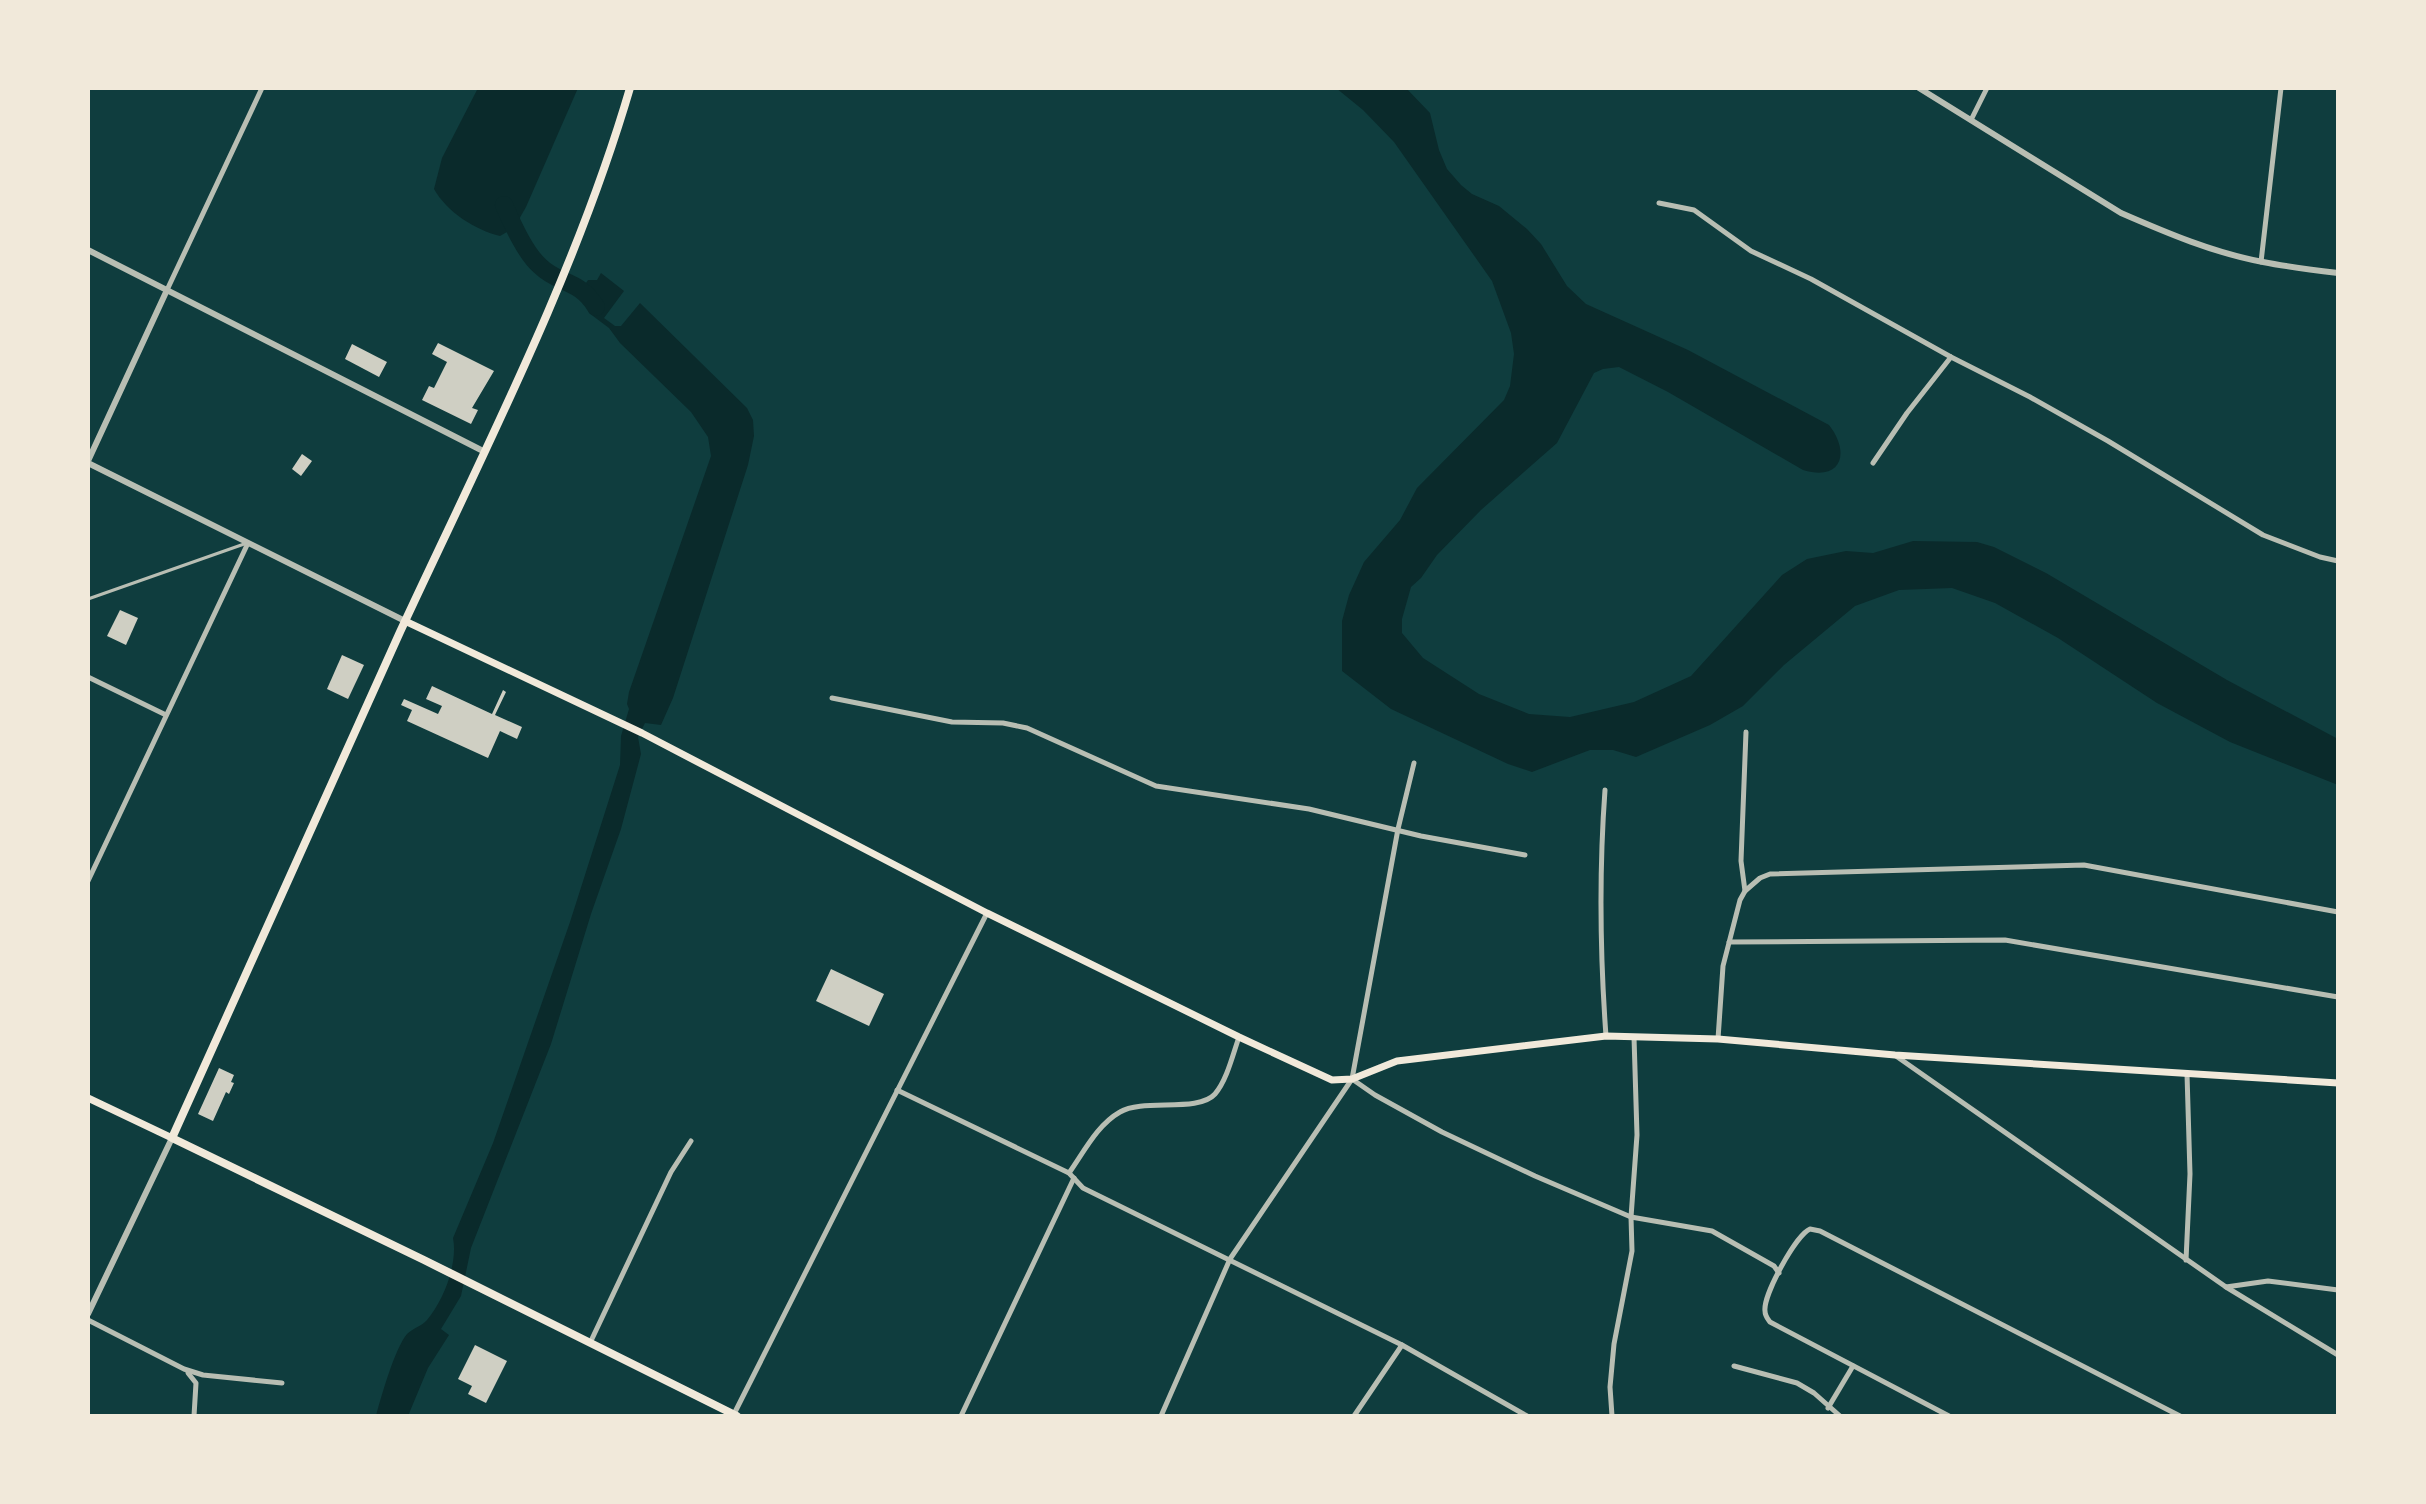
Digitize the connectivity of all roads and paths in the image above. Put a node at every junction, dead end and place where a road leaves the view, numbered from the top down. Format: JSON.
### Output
{"nodes":[{"id":1,"x":262,"y":88,"type":"edge"},
{"id":2,"x":630,"y":88,"type":"edge"},
{"id":3,"x":1919,"y":88,"type":"edge"},
{"id":4,"x":1987,"y":88,"type":"edge"},
{"id":5,"x":2281,"y":88,"type":"edge"},
{"id":6,"x":1971,"y":120,"type":"junction"},
{"id":7,"x":1659,"y":203,"type":"dead end"},
{"id":8,"x":88,"y":250,"type":"edge"},
{"id":9,"x":2261,"y":262,"type":"junction"},
{"id":10,"x":2338,"y":273,"type":"edge"},
{"id":11,"x":167,"y":290,"type":"junction"},
{"id":12,"x":1951,"y":357,"type":"junction"},
{"id":13,"x":485,"y":452,"type":"junction"},
{"id":14,"x":88,"y":462,"type":"edge"},
{"id":15,"x":1873,"y":463,"type":"dead end"},
{"id":16,"x":248,"y":543,"type":"junction"},
{"id":17,"x":2338,"y":561,"type":"edge"},
{"id":18,"x":88,"y":599,"type":"edge"},
{"id":19,"x":405,"y":621,"type":"junction"},
{"id":20,"x":88,"y":677,"type":"edge"},
{"id":21,"x":832,"y":698,"type":"dead end"},
{"id":22,"x":166,"y":716,"type":"junction"},
{"id":23,"x":1746,"y":732,"type":"dead end"},
{"id":24,"x":1414,"y":763,"type":"dead end"},
{"id":25,"x":1605,"y":790,"type":"dead end"},
{"id":26,"x":1398,"y":829,"type":"junction"},
{"id":27,"x":1525,"y":855,"type":"dead end"},
{"id":28,"x":88,"y":881,"type":"edge"},
{"id":29,"x":1745,"y":891,"type":"junction"},
{"id":30,"x":2338,"y":912,"type":"edge"},
{"id":31,"x":987,"y":913,"type":"junction"},
{"id":32,"x":1729,"y":942,"type":"junction"},
{"id":33,"x":2338,"y":997,"type":"edge"},
{"id":34,"x":1606,"y":1036,"type":"junction"},
{"id":35,"x":1239,"y":1037,"type":"junction"},
{"id":36,"x":1634,"y":1037,"type":"junction"},
{"id":37,"x":1718,"y":1039,"type":"junction"},
{"id":38,"x":1895,"y":1055,"type":"junction"},
{"id":39,"x":2187,"y":1073,"type":"junction"},
{"id":40,"x":1352,"y":1079,"type":"junction"},
{"id":41,"x":2338,"y":1083,"type":"edge"},
{"id":42,"x":897,"y":1090,"type":"junction"},
{"id":43,"x":88,"y":1098,"type":"edge"},
{"id":44,"x":172,"y":1138,"type":"junction"},
{"id":45,"x":691,"y":1141,"type":"dead end"},
{"id":46,"x":1072,"y":1176,"type":"junction"},
{"id":47,"x":1631,"y":1217,"type":"junction"},
{"id":48,"x":1230,"y":1259,"type":"junction"},
{"id":49,"x":2186,"y":1260,"type":"junction"},
{"id":50,"x":1779,"y":1273,"type":"junction"},
{"id":51,"x":2226,"y":1287,"type":"junction"},
{"id":52,"x":2338,"y":1290,"type":"edge"},
{"id":53,"x":88,"y":1317,"type":"edge"},
{"id":54,"x":590,"y":1343,"type":"junction"},
{"id":55,"x":1402,"y":1345,"type":"junction"},
{"id":56,"x":2338,"y":1355,"type":"edge"},
{"id":57,"x":1734,"y":1366,"type":"dead end"},
{"id":58,"x":1853,"y":1366,"type":"junction"},
{"id":59,"x":184,"y":1369,"type":"junction"},
{"id":60,"x":282,"y":1383,"type":"dead end"},
{"id":61,"x":1828,"y":1408,"type":"junction"},
{"id":62,"x":735,"y":1415,"type":"edge"},
{"id":63,"x":194,"y":1416,"type":"edge"},
{"id":64,"x":961,"y":1416,"type":"edge"},
{"id":65,"x":1161,"y":1416,"type":"edge"},
{"id":66,"x":1354,"y":1416,"type":"edge"},
{"id":67,"x":1527,"y":1416,"type":"edge"},
{"id":68,"x":1612,"y":1416,"type":"edge"},
{"id":69,"x":1840,"y":1416,"type":"edge"},
{"id":70,"x":1949,"y":1416,"type":"edge"},
{"id":71,"x":2180,"y":1416,"type":"edge"}],
"edges":[{"from":1,"to":11,"type":"street"},
{"from":2,"to":13,"type":"highway"},
{"from":3,"to":6,"type":"street"},
{"from":4,"to":6,"type":"street"},
{"from":5,"to":9,"type":"street"},
{"from":6,"to":9,"type":"street"},
{"from":7,"to":12,"type":"street"},
{"from":8,"to":11,"type":"street"},
{"from":9,"to":10,"type":"street"},
{"from":11,"to":13,"type":"street"},
{"from":11,"to":14,"type":"street"},
{"from":12,"to":15,"type":"street"},
{"from":12,"to":17,"type":"street"},
{"from":13,"to":19,"type":"highway"},
{"from":14,"to":16,"type":"street"},
{"from":16,"to":18,"type":"street"},
{"from":16,"to":19,"type":"street"},
{"from":16,"to":22,"type":"street"},
{"from":19,"to":31,"type":"main road"},
{"from":19,"to":44,"type":"highway"},
{"from":20,"to":22,"type":"street"},
{"from":21,"to":26,"type":"street"},
{"from":22,"to":28,"type":"street"},
{"from":23,"to":29,"type":"street"},
{"from":24,"to":26,"type":"street"},
{"from":25,"to":34,"type":"street"},
{"from":26,"to":27,"type":"street"},
{"from":26,"to":40,"type":"street"},
{"from":29,"to":30,"type":"street"},
{"from":29,"to":32,"type":"street"},
{"from":31,"to":35,"type":"main road"},
{"from":31,"to":42,"type":"street"},
{"from":32,"to":33,"type":"street"},
{"from":32,"to":37,"type":"street"},
{"from":34,"to":36,"type":"main road"},
{"from":34,"to":40,"type":"main road"},
{"from":35,"to":40,"type":"main road"},
{"from":35,"to":46,"type":"street"},
{"from":36,"to":37,"type":"main road"},
{"from":36,"to":47,"type":"street"},
{"from":37,"to":38,"type":"main road"},
{"from":38,"to":39,"type":"main road"},
{"from":38,"to":49,"type":"street"},
{"from":39,"to":41,"type":"main road"},
{"from":39,"to":49,"type":"street"},
{"from":40,"to":47,"type":"street"},
{"from":40,"to":48,"type":"street"},
{"from":42,"to":46,"type":"street"},
{"from":42,"to":62,"type":"street"},
{"from":43,"to":44,"type":"main road"},
{"from":44,"to":53,"type":"street"},
{"from":44,"to":54,"type":"highway"},
{"from":45,"to":54,"type":"street"},
{"from":46,"to":48,"type":"street"},
{"from":46,"to":64,"type":"street"},
{"from":47,"to":50,"type":"street"},
{"from":47,"to":68,"type":"street"},
{"from":48,"to":55,"type":"street"},
{"from":48,"to":65,"type":"street"},
{"from":49,"to":51,"type":"street"},
{"from":50,"to":58,"type":"street"},
{"from":50,"to":71,"type":"street"},
{"from":51,"to":52,"type":"street"},
{"from":51,"to":56,"type":"street"},
{"from":53,"to":59,"type":"street"},
{"from":54,"to":62,"type":"highway"},
{"from":55,"to":66,"type":"street"},
{"from":55,"to":67,"type":"street"},
{"from":57,"to":61,"type":"street"},
{"from":58,"to":61,"type":"street"},
{"from":58,"to":70,"type":"street"},
{"from":59,"to":60,"type":"street"},
{"from":59,"to":63,"type":"street"},
{"from":61,"to":69,"type":"street"}]}
